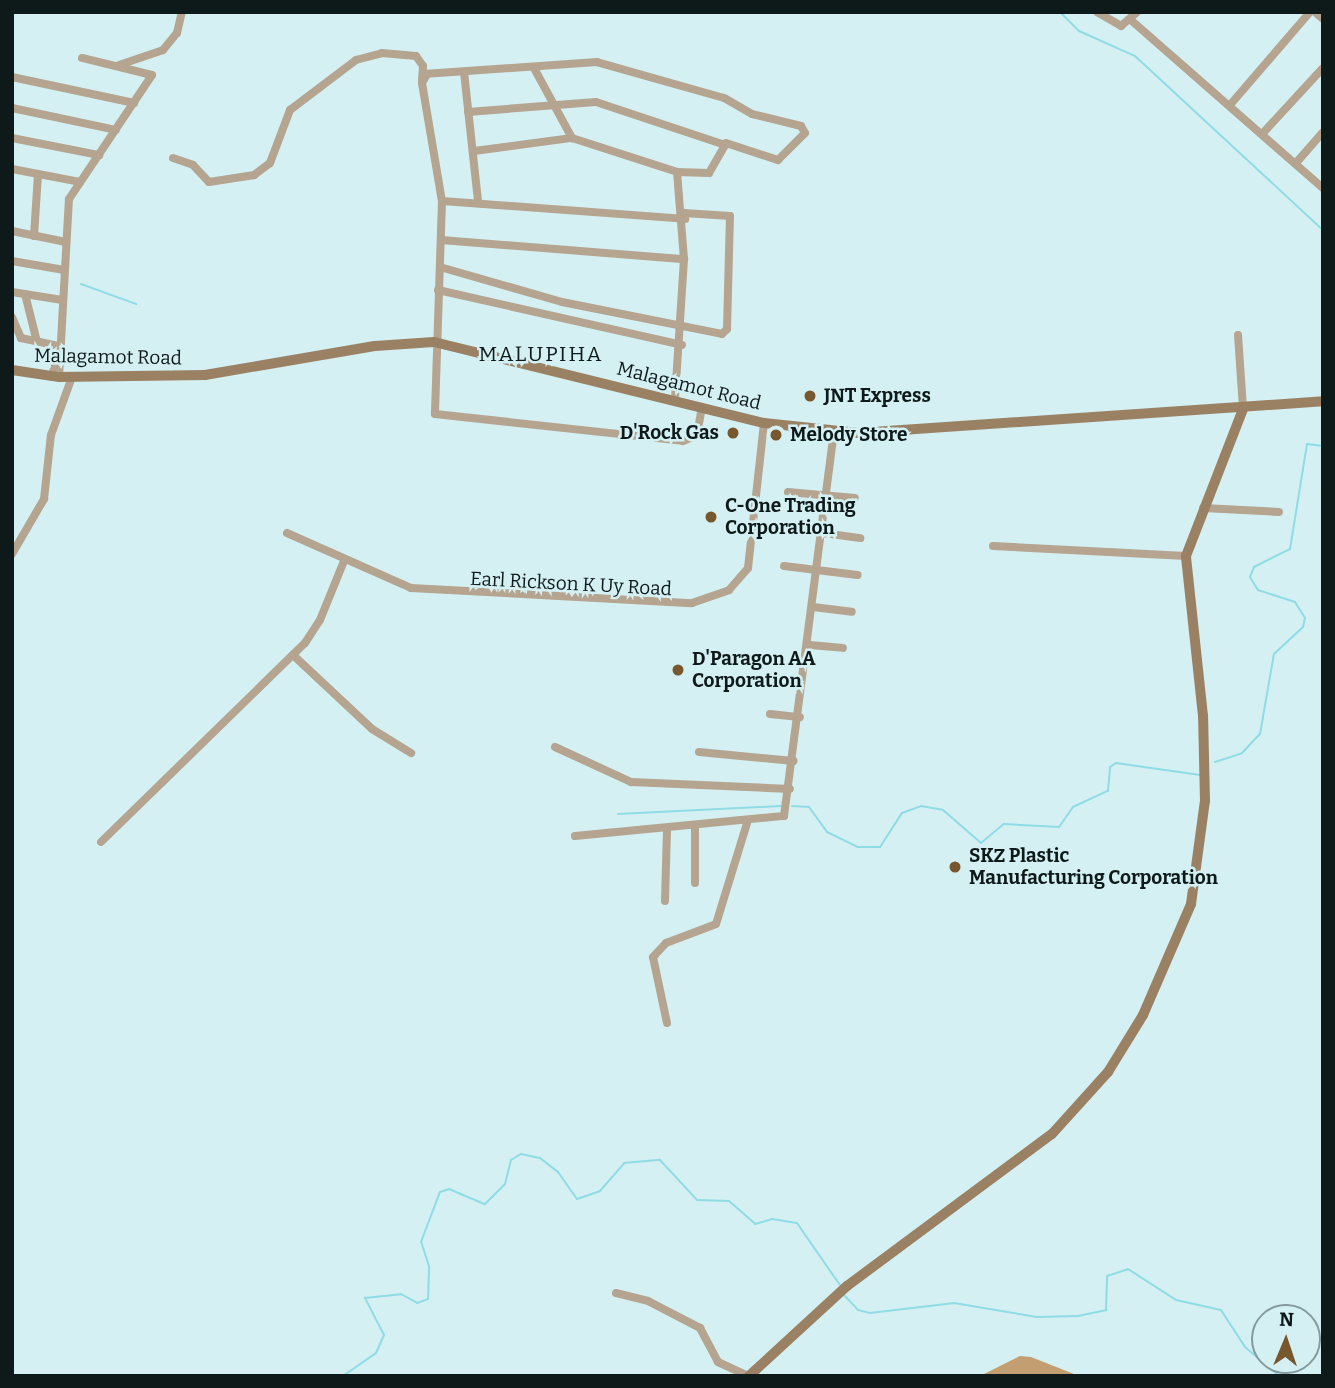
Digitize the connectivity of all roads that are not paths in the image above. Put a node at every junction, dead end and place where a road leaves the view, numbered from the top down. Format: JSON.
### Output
{"nodes":[{"id":1,"x":182,"y":12,"type":"edge"},
{"id":2,"x":1097,"y":12,"type":"edge"},
{"id":3,"x":1137,"y":12,"type":"edge"},
{"id":4,"x":1313,"y":12,"type":"edge"},
{"id":5,"x":1323,"y":19,"type":"edge"},
{"id":6,"x":1132,"y":21,"type":"junction"},
{"id":7,"x":82,"y":58,"type":"dead end"},
{"id":8,"x":118,"y":65,"type":"junction"},
{"id":9,"x":534,"y":68,"type":"junction"},
{"id":10,"x":1323,"y":68,"type":"edge"},
{"id":11,"x":464,"y":72,"type":"junction"},
{"id":12,"x":12,"y":77,"type":"edge"},
{"id":13,"x":422,"y":80,"type":"junction"},
{"id":14,"x":553,"y":101,"type":"junction"},
{"id":15,"x":134,"y":103,"type":"junction"},
{"id":16,"x":1230,"y":105,"type":"junction"},
{"id":17,"x":12,"y":108,"type":"edge"},
{"id":18,"x":468,"y":113,"type":"junction"},
{"id":19,"x":116,"y":130,"type":"junction"},
{"id":20,"x":1323,"y":132,"type":"edge"},
{"id":21,"x":1263,"y":133,"type":"junction"},
{"id":22,"x":12,"y":138,"type":"edge"},
{"id":23,"x":572,"y":138,"type":"junction"},
{"id":24,"x":722,"y":144,"type":"junction"},
{"id":25,"x":474,"y":150,"type":"junction"},
{"id":26,"x":99,"y":155,"type":"junction"},
{"id":27,"x":173,"y":158,"type":"dead end"},
{"id":28,"x":1296,"y":163,"type":"junction"},
{"id":29,"x":12,"y":169,"type":"edge"},
{"id":30,"x":677,"y":172,"type":"junction"},
{"id":31,"x":37,"y":174,"type":"junction"},
{"id":32,"x":80,"y":182,"type":"junction"},
{"id":33,"x":1323,"y":188,"type":"edge"},
{"id":34,"x":442,"y":201,"type":"junction"},
{"id":35,"x":478,"y":201,"type":"junction"},
{"id":36,"x":684,"y":216,"type":"junction"},
{"id":37,"x":12,"y":231,"type":"edge"},
{"id":38,"x":34,"y":236,"type":"junction"},
{"id":39,"x":441,"y":240,"type":"junction"},
{"id":40,"x":66,"y":242,"type":"junction"},
{"id":41,"x":684,"y":259,"type":"junction"},
{"id":42,"x":12,"y":261,"type":"edge"},
{"id":43,"x":440,"y":267,"type":"junction"},
{"id":44,"x":64,"y":270,"type":"junction"},
{"id":45,"x":438,"y":290,"type":"junction"},
{"id":46,"x":12,"y":292,"type":"edge"},
{"id":47,"x":25,"y":294,"type":"junction"},
{"id":48,"x":62,"y":300,"type":"junction"},
{"id":49,"x":12,"y":317,"type":"edge"},
{"id":50,"x":683,"y":330,"type":"junction"},
{"id":51,"x":1238,"y":335,"type":"dead end"},
{"id":52,"x":37,"y":342,"type":"junction"},
{"id":53,"x":434,"y":342,"type":"junction"},
{"id":54,"x":682,"y":345,"type":"junction"},
{"id":55,"x":58,"y":348,"type":"junction"},
{"id":56,"x":12,"y":370,"type":"edge"},
{"id":57,"x":56,"y":377,"type":"junction"},
{"id":58,"x":72,"y":377,"type":"junction"},
{"id":59,"x":675,"y":400,"type":"junction"},
{"id":60,"x":1323,"y":401,"type":"edge"},
{"id":61,"x":702,"y":407,"type":"junction"},
{"id":62,"x":1243,"y":409,"type":"junction"},
{"id":63,"x":764,"y":423,"type":"junction"},
{"id":64,"x":834,"y":432,"type":"junction"},
{"id":65,"x":788,"y":492,"type":"dead end"},
{"id":66,"x":824,"y":496,"type":"junction"},
{"id":67,"x":855,"y":498,"type":"dead end"},
{"id":68,"x":1203,"y":508,"type":"junction"},
{"id":69,"x":1279,"y":512,"type":"dead end"},
{"id":70,"x":794,"y":529,"type":"dead end"},
{"id":71,"x":287,"y":533,"type":"dead end"},
{"id":72,"x":819,"y":533,"type":"junction"},
{"id":73,"x":860,"y":538,"type":"dead end"},
{"id":74,"x":993,"y":546,"type":"dead end"},
{"id":75,"x":12,"y":554,"type":"edge"},
{"id":76,"x":1186,"y":556,"type":"junction"},
{"id":77,"x":344,"y":561,"type":"junction"},
{"id":78,"x":784,"y":566,"type":"dead end"},
{"id":79,"x":816,"y":571,"type":"junction"},
{"id":80,"x":857,"y":575,"type":"dead end"},
{"id":81,"x":813,"y":607,"type":"junction"},
{"id":82,"x":852,"y":612,"type":"dead end"},
{"id":83,"x":810,"y":645,"type":"junction"},
{"id":84,"x":844,"y":648,"type":"dead end"},
{"id":85,"x":293,"y":655,"type":"junction"},
{"id":86,"x":770,"y":714,"type":"dead end"},
{"id":87,"x":800,"y":717,"type":"junction"},
{"id":88,"x":555,"y":747,"type":"dead end"},
{"id":89,"x":699,"y":752,"type":"dead end"},
{"id":90,"x":411,"y":753,"type":"dead end"},
{"id":91,"x":794,"y":761,"type":"junction"},
{"id":92,"x":790,"y":789,"type":"junction"},
{"id":93,"x":747,"y":823,"type":"junction"},
{"id":94,"x":695,"y":826,"type":"junction"},
{"id":95,"x":667,"y":829,"type":"junction"},
{"id":96,"x":575,"y":836,"type":"dead end"},
{"id":97,"x":101,"y":842,"type":"dead end"},
{"id":98,"x":695,"y":883,"type":"dead end"},
{"id":99,"x":665,"y":901,"type":"dead end"},
{"id":100,"x":667,"y":1023,"type":"dead end"},
{"id":101,"x":616,"y":1293,"type":"dead end"},
{"id":102,"x":749,"y":1376,"type":"edge"}],
"edges":[{"from":1,"to":8,"type":"street"},
{"from":2,"to":6,"type":"street"},
{"from":3,"to":6,"type":"street"},
{"from":4,"to":5,"type":"street"},
{"from":4,"to":16,"type":"street"},
{"from":6,"to":16,"type":"street"},
{"from":7,"to":8,"type":"street"},
{"from":8,"to":15,"type":"street"},
{"from":9,"to":11,"type":"street"},
{"from":9,"to":14,"type":"street"},
{"from":9,"to":24,"type":"street"},
{"from":10,"to":21,"type":"street"},
{"from":11,"to":13,"type":"street"},
{"from":11,"to":18,"type":"street"},
{"from":12,"to":15,"type":"street"},
{"from":13,"to":27,"type":"street"},
{"from":13,"to":34,"type":"street"},
{"from":14,"to":18,"type":"street"},
{"from":14,"to":23,"type":"street"},
{"from":14,"to":24,"type":"street"},
{"from":15,"to":19,"type":"street"},
{"from":16,"to":21,"type":"street"},
{"from":17,"to":19,"type":"street"},
{"from":18,"to":25,"type":"street"},
{"from":19,"to":26,"type":"street"},
{"from":20,"to":28,"type":"street"},
{"from":21,"to":28,"type":"street"},
{"from":22,"to":26,"type":"street"},
{"from":23,"to":25,"type":"street"},
{"from":23,"to":30,"type":"street"},
{"from":24,"to":30,"type":"street"},
{"from":25,"to":35,"type":"street"},
{"from":26,"to":32,"type":"street"},
{"from":28,"to":33,"type":"street"},
{"from":29,"to":31,"type":"street"},
{"from":30,"to":36,"type":"street"},
{"from":31,"to":32,"type":"street"},
{"from":31,"to":38,"type":"street"},
{"from":32,"to":40,"type":"street"},
{"from":34,"to":35,"type":"street"},
{"from":34,"to":39,"type":"street"},
{"from":35,"to":36,"type":"street"},
{"from":36,"to":41,"type":"street"},
{"from":36,"to":50,"type":"street"},
{"from":37,"to":38,"type":"street"},
{"from":38,"to":40,"type":"street"},
{"from":39,"to":41,"type":"street"},
{"from":39,"to":43,"type":"street"},
{"from":40,"to":44,"type":"street"},
{"from":41,"to":50,"type":"street"},
{"from":42,"to":44,"type":"street"},
{"from":43,"to":45,"type":"street"},
{"from":43,"to":50,"type":"street"},
{"from":44,"to":48,"type":"street"},
{"from":45,"to":53,"type":"street"},
{"from":45,"to":54,"type":"street"},
{"from":46,"to":47,"type":"street"},
{"from":47,"to":48,"type":"street"},
{"from":47,"to":52,"type":"street"},
{"from":48,"to":55,"type":"street"},
{"from":49,"to":52,"type":"street"},
{"from":50,"to":54,"type":"street"},
{"from":51,"to":62,"type":"street"},
{"from":52,"to":55,"type":"street"},
{"from":53,"to":58,"type":"street","name":"Malagamot Road"},
{"from":53,"to":59,"type":"street","name":"Malagamot Road"},
{"from":53,"to":61,"type":"street"},
{"from":54,"to":59,"type":"street"},
{"from":55,"to":57,"type":"street"},
{"from":56,"to":57,"type":"street","name":"Malagamot Road"},
{"from":57,"to":58,"type":"street","name":"Malagamot Road"},
{"from":58,"to":75,"type":"street"},
{"from":59,"to":61,"type":"street","name":"Malagamot Road"},
{"from":60,"to":62,"type":"street","name":"Malagamot Road"},
{"from":61,"to":63,"type":"street","name":"Malagamot Road"},
{"from":62,"to":64,"type":"street","name":"Malagamot Road"},
{"from":62,"to":68,"type":"street"},
{"from":63,"to":64,"type":"street","name":"Malagamot Road"},
{"from":63,"to":77,"type":"street","name":"Earl Rickson K Uy Road"},
{"from":64,"to":66,"type":"street"},
{"from":65,"to":66,"type":"street"},
{"from":66,"to":67,"type":"street"},
{"from":66,"to":72,"type":"street"},
{"from":68,"to":69,"type":"street"},
{"from":68,"to":76,"type":"street"},
{"from":70,"to":72,"type":"street"},
{"from":71,"to":77,"type":"street","name":"Earl Rickson K Uy Road"},
{"from":72,"to":73,"type":"street"},
{"from":72,"to":79,"type":"street"},
{"from":74,"to":76,"type":"street"},
{"from":76,"to":102,"type":"street"},
{"from":77,"to":85,"type":"street"},
{"from":78,"to":79,"type":"street"},
{"from":79,"to":80,"type":"street"},
{"from":79,"to":81,"type":"street"},
{"from":81,"to":82,"type":"street"},
{"from":81,"to":83,"type":"street"},
{"from":83,"to":84,"type":"street"},
{"from":83,"to":87,"type":"street"},
{"from":85,"to":90,"type":"street"},
{"from":85,"to":97,"type":"street"},
{"from":86,"to":87,"type":"street"},
{"from":87,"to":91,"type":"street"},
{"from":88,"to":92,"type":"street"},
{"from":89,"to":91,"type":"street"},
{"from":91,"to":92,"type":"street"},
{"from":92,"to":93,"type":"street"},
{"from":93,"to":94,"type":"street"},
{"from":93,"to":100,"type":"street"},
{"from":94,"to":95,"type":"street"},
{"from":94,"to":98,"type":"street"},
{"from":95,"to":96,"type":"street"},
{"from":95,"to":99,"type":"street"},
{"from":101,"to":102,"type":"street"}]}
